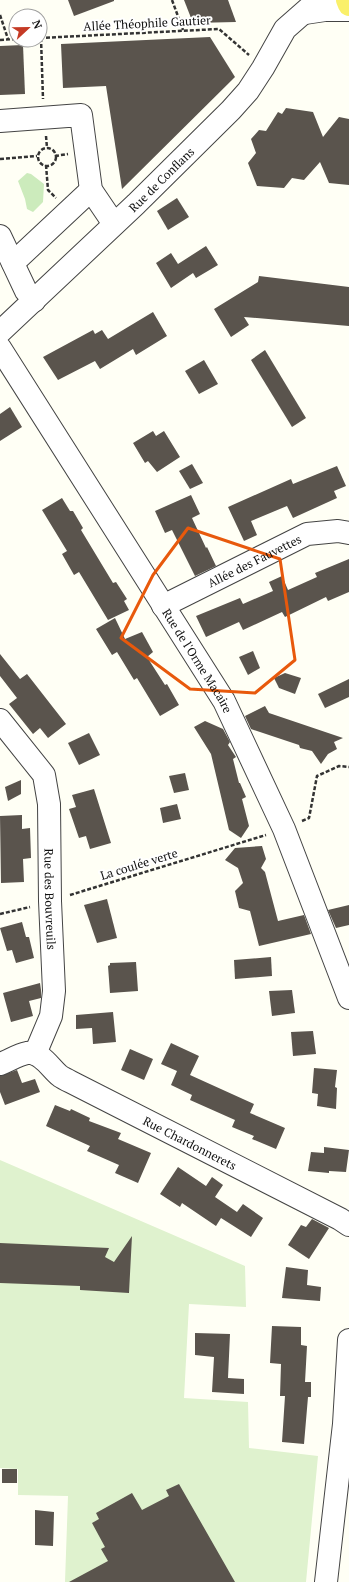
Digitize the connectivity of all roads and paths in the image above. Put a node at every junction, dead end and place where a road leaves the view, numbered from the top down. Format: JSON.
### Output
{"nodes":[{"id":1,"x":172,"y":0,"type":"edge"},
{"id":2,"x":347,"y":0,"type":"edge"},
{"id":3,"x":349,"y":5,"type":"edge"},
{"id":4,"x":312,"y":6,"type":"edge"},
{"id":5,"x":349,"y":10,"type":"edge"},
{"id":6,"x":0,"y":15,"type":"edge"},
{"id":7,"x":183,"y":30,"type":"junction"},
{"id":8,"x":48,"y":38,"type":"edge"},
{"id":9,"x":8,"y":39,"type":"joint"},
{"id":10,"x":0,"y":40,"type":"edge"},
{"id":11,"x":40,"y":48,"type":"edge"},
{"id":12,"x":263,"y":68,"type":"junction"},
{"id":13,"x":44,"y":118,"type":"junction"},
{"id":14,"x":0,"y":121,"type":"edge"},
{"id":15,"x":38,"y":156,"type":"junction"},
{"id":16,"x":0,"y":159,"type":"edge"},
{"id":17,"x":91,"y":190,"type":"junction"},
{"id":18,"x":114,"y":224,"type":"junction"},
{"id":19,"x":0,"y":236,"type":"edge"},
{"id":20,"x":12,"y":263,"type":"junction"},
{"id":21,"x":34,"y":301,"type":"junction"},
{"id":22,"x":0,"y":332,"type":"edge"},
{"id":23,"x":0,"y":348,"type":"edge"},
{"id":24,"x":349,"y":533,"type":"edge"},
{"id":25,"x":163,"y":606,"type":"junction"},
{"id":26,"x":0,"y":720,"type":"edge"},
{"id":27,"x":349,"y":767,"type":"edge"},
{"id":28,"x":284,"y":829,"type":"junction"},
{"id":29,"x":50,"y":902,"type":"junction"},
{"id":30,"x":0,"y":914,"type":"edge"},
{"id":31,"x":349,"y":998,"type":"edge"},
{"id":32,"x":35,"y":1054,"type":"junction"},
{"id":33,"x":0,"y":1064,"type":"edge"},
{"id":34,"x":349,"y":1225,"type":"edge"},
{"id":35,"x":349,"y":1340,"type":"edge"},
{"id":36,"x":345,"y":1450,"type":"edge"},
{"id":37,"x":326,"y":1582,"type":"edge"}],
"edges":[{"from":1,"to":7,"type":"path"},
{"from":2,"to":3,"type":"main road"},
{"from":4,"to":5,"type":"street","name":"Rue de Conflans"},
{"from":4,"to":12,"type":"street","name":"Rue de Conflans"},
{"from":6,"to":9,"type":"path"},
{"from":7,"to":8,"type":"path","name":"Allée Théophile Gautier"},
{"from":7,"to":12,"type":"path","name":"Allée Théophile Gautier"},
{"from":9,"to":10,"type":"path"},
{"from":11,"to":13,"type":"path"},
{"from":12,"to":18,"type":"street","name":"Rue de Conflans"},
{"from":13,"to":14,"type":"street"},
{"from":13,"to":17,"type":"street"},
{"from":15,"to":15,"type":"path"},
{"from":15,"to":16,"type":"path"},
{"from":17,"to":18,"type":"street"},
{"from":17,"to":20,"type":"street"},
{"from":18,"to":21,"type":"street","name":"Rue de Conflans"},
{"from":19,"to":20,"type":"street"},
{"from":20,"to":21,"type":"street"},
{"from":21,"to":22,"type":"street","name":"Rue de Conflans"},
{"from":23,"to":25,"type":"street","name":"Rue de l'Orme Macaire"},
{"from":24,"to":25,"type":"street","name":"Allée des Fauvettes"},
{"from":25,"to":28,"type":"street","name":"Rue de l'Orme Macaire"},
{"from":26,"to":29,"type":"street","name":"Rue des Bouvreuils"},
{"from":27,"to":28,"type":"path","name":"La coulée verte"},
{"from":28,"to":29,"type":"path","name":"La coulée verte"},
{"from":28,"to":31,"type":"street","name":"Rue de l'Orme Macaire"},
{"from":29,"to":30,"type":"path","name":"La coulée verte"},
{"from":29,"to":32,"type":"street","name":"Rue des Bouvreuils"},
{"from":32,"to":33,"type":"street"},
{"from":32,"to":34,"type":"street","name":"Rue Chardonnerets"},
{"from":35,"to":36,"type":"street"},
{"from":36,"to":37,"type":"street"}]}
